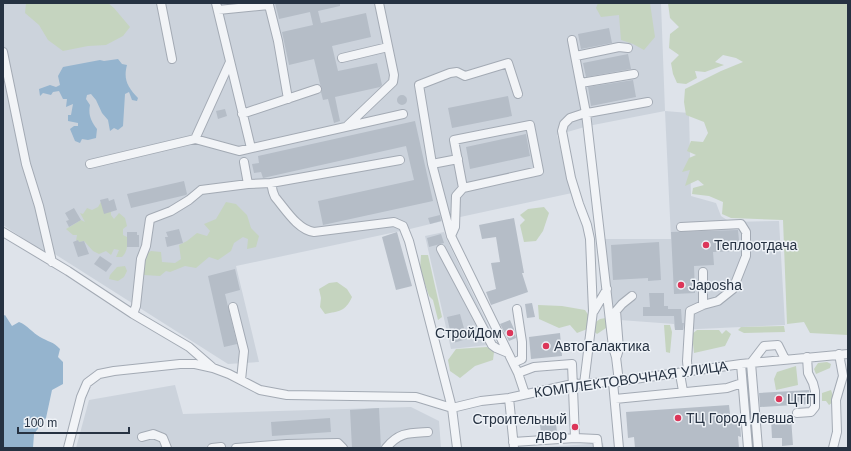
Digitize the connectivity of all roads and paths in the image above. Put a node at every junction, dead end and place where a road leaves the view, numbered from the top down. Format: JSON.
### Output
{"nodes":[{"id":1,"x":161,"y":3,"type":"edge"},
{"id":2,"x":379,"y":3,"type":"edge"},
{"id":3,"x":268,"y":4,"type":"edge"},
{"id":4,"x":217,"y":6,"type":"edge"},
{"id":5,"x":572,"y":40,"type":"dead end"},
{"id":6,"x":388,"y":47,"type":"junction"},
{"id":7,"x":628,"y":48,"type":"dead end"},
{"id":8,"x":3,"y":52,"type":"edge"},
{"id":9,"x":576,"y":56,"type":"junction"},
{"id":10,"x":342,"y":58,"type":"dead end"},
{"id":11,"x":172,"y":59,"type":"dead end"},
{"id":12,"x":230,"y":62,"type":"junction"},
{"id":13,"x":634,"y":74,"type":"dead end"},
{"id":14,"x":581,"y":84,"type":"junction"},
{"id":15,"x":317,"y":89,"type":"dead end"},
{"id":16,"x":518,"y":94,"type":"dead end"},
{"id":17,"x":288,"y":99,"type":"junction"},
{"id":18,"x":648,"y":102,"type":"dead end"},
{"id":19,"x":586,"y":113,"type":"junction"},
{"id":20,"x":242,"y":114,"type":"junction"},
{"id":21,"x":403,"y":114,"type":"dead end"},
{"id":22,"x":347,"y":127,"type":"junction"},
{"id":23,"x":195,"y":138,"type":"junction"},
{"id":24,"x":250,"y":148,"type":"junction"},
{"id":25,"x":458,"y":159,"type":"junction"},
{"id":26,"x":400,"y":160,"type":"dead end"},
{"id":27,"x":244,"y":162,"type":"dead end"},
{"id":28,"x":90,"y":164,"type":"dead end"},
{"id":29,"x":432,"y":164,"type":"junction"},
{"id":30,"x":271,"y":183,"type":"junction"},
{"id":31,"x":248,"y":184,"type":"junction"},
{"id":32,"x":464,"y":188,"type":"junction"},
{"id":33,"x":680,"y":226,"type":"dead end"},
{"id":34,"x":3,"y":232,"type":"edge"},
{"id":35,"x":451,"y":236,"type":"junction"},
{"id":36,"x":441,"y":249,"type":"dead end"},
{"id":37,"x":52,"y":262,"type":"junction"},
{"id":38,"x":703,"y":272,"type":"dead end"},
{"id":39,"x":607,"y":289,"type":"junction"},
{"id":40,"x":632,"y":296,"type":"dead end"},
{"id":41,"x":703,"y":305,"type":"junction"},
{"id":42,"x":233,"y":307,"type":"dead end"},
{"id":43,"x":517,"y":309,"type":"dead end"},
{"id":44,"x":593,"y":312,"type":"junction"},
{"id":45,"x":133,"y":314,"type":"junction"},
{"id":46,"x":508,"y":353,"type":"junction"},
{"id":47,"x":844,"y":354,"type":"edge"},
{"id":48,"x":616,"y":357,"type":"junction"},
{"id":49,"x":807,"y":357,"type":"junction"},
{"id":50,"x":785,"y":360,"type":"junction"},
{"id":51,"x":513,"y":363,"type":"junction"},
{"id":52,"x":752,"y":363,"type":"junction"},
{"id":53,"x":741,"y":364,"type":"junction"},
{"id":54,"x":213,"y":368,"type":"junction"},
{"id":55,"x":518,"y":373,"type":"junction"},
{"id":56,"x":684,"y":373,"type":"junction"},
{"id":57,"x":241,"y":380,"type":"junction"},
{"id":58,"x":616,"y":382,"type":"junction"},
{"id":59,"x":742,"y":383,"type":"junction"},
{"id":60,"x":573,"y":384,"type":"junction"},
{"id":61,"x":584,"y":384,"type":"junction"},
{"id":62,"x":683,"y":392,"type":"junction"},
{"id":63,"x":525,"y":394,"type":"junction"},
{"id":64,"x":509,"y":398,"type":"junction"},
{"id":65,"x":615,"y":399,"type":"junction"},
{"id":66,"x":452,"y":408,"type":"junction"},
{"id":67,"x":797,"y":413,"type":"dead end"},
{"id":68,"x":428,"y":432,"type":"dead end"},
{"id":69,"x":142,"y":437,"type":"dead end"},
{"id":70,"x":575,"y":438,"type":"junction"},
{"id":71,"x":514,"y":445,"type":"edge"},
{"id":72,"x":68,"y":448,"type":"edge"},
{"id":73,"x":167,"y":448,"type":"edge"},
{"id":74,"x":236,"y":448,"type":"edge"},
{"id":75,"x":343,"y":448,"type":"edge"},
{"id":76,"x":386,"y":448,"type":"edge"},
{"id":77,"x":457,"y":448,"type":"edge"},
{"id":78,"x":598,"y":448,"type":"edge"},
{"id":79,"x":619,"y":448,"type":"edge"},
{"id":80,"x":748,"y":448,"type":"edge"},
{"id":81,"x":758,"y":448,"type":"edge"},
{"id":82,"x":833,"y":448,"type":"edge"}],
"edges":[{"from":1,"to":11,"type":"street"},
{"from":2,"to":6,"type":"street"},
{"from":3,"to":4,"type":"street"},
{"from":3,"to":17,"type":"street"},
{"from":4,"to":12,"type":"street"},
{"from":5,"to":9,"type":"street"},
{"from":6,"to":10,"type":"street"},
{"from":6,"to":22,"type":"street"},
{"from":7,"to":9,"type":"street"},
{"from":8,"to":37,"type":"street"},
{"from":9,"to":14,"type":"street"},
{"from":12,"to":20,"type":"street"},
{"from":12,"to":23,"type":"street"},
{"from":13,"to":14,"type":"street"},
{"from":14,"to":19,"type":"street"},
{"from":15,"to":17,"type":"street"},
{"from":16,"to":29,"type":"street"},
{"from":17,"to":20,"type":"street"},
{"from":18,"to":19,"type":"street"},
{"from":19,"to":39,"type":"street"},
{"from":19,"to":44,"type":"street"},
{"from":20,"to":24,"type":"street"},
{"from":21,"to":22,"type":"street"},
{"from":22,"to":24,"type":"street"},
{"from":23,"to":24,"type":"street"},
{"from":23,"to":28,"type":"street"},
{"from":25,"to":29,"type":"street"},
{"from":25,"to":32,"type":"street"},
{"from":25,"to":32,"type":"street"},
{"from":26,"to":30,"type":"street"},
{"from":27,"to":31,"type":"street"},
{"from":29,"to":35,"type":"street"},
{"from":30,"to":31,"type":"street"},
{"from":30,"to":66,"type":"street"},
{"from":31,"to":45,"type":"street"},
{"from":32,"to":35,"type":"street"},
{"from":33,"to":41,"type":"street"},
{"from":34,"to":37,"type":"street"},
{"from":35,"to":46,"type":"street"},
{"from":36,"to":46,"type":"street"},
{"from":37,"to":45,"type":"street"},
{"from":38,"to":41,"type":"street"},
{"from":39,"to":44,"type":"street"},
{"from":39,"to":48,"type":"street"},
{"from":40,"to":48,"type":"street"},
{"from":41,"to":56,"type":"street"},
{"from":42,"to":57,"type":"street"},
{"from":43,"to":51,"type":"street"},
{"from":44,"to":61,"type":"street"},
{"from":45,"to":54,"type":"street"},
{"from":46,"to":51,"type":"street"},
{"from":47,"to":49,"type":"street","name":"КОМПЛЕКТОВОЧНАЯ УЛИЦА"},
{"from":47,"to":82,"type":"street"},
{"from":48,"to":58,"type":"street"},
{"from":49,"to":50,"type":"street","name":"КОМПЛЕКТОВОЧНАЯ УЛИЦА"},
{"from":49,"to":67,"type":"street"},
{"from":50,"to":52,"type":"street","name":"КОМПЛЕКТОВОЧНАЯ УЛИЦА"},
{"from":50,"to":52,"type":"street"},
{"from":51,"to":55,"type":"street"},
{"from":52,"to":53,"type":"street","name":"КОМПЛЕКТОВОЧНАЯ УЛИЦА"},
{"from":52,"to":81,"type":"street"},
{"from":53,"to":56,"type":"street","name":"КОМПЛЕКТОВОЧНАЯ УЛИЦА"},
{"from":53,"to":59,"type":"street"},
{"from":54,"to":57,"type":"street"},
{"from":54,"to":72,"type":"street"},
{"from":55,"to":60,"type":"street"},
{"from":55,"to":63,"type":"street"},
{"from":56,"to":58,"type":"street","name":"КОМПЛЕКТОВОЧНАЯ УЛИЦА"},
{"from":56,"to":62,"type":"street"},
{"from":57,"to":66,"type":"street"},
{"from":58,"to":61,"type":"street","name":"КОМПЛЕКТОВОЧНАЯ УЛИЦА"},
{"from":58,"to":65,"type":"street"},
{"from":59,"to":62,"type":"street"},
{"from":59,"to":80,"type":"street"},
{"from":60,"to":61,"type":"street","name":"КОМПЛЕКТОВОЧНАЯ УЛИЦА"},
{"from":60,"to":63,"type":"street","name":"КОМПЛЕКТОВОЧНАЯ УЛИЦА"},
{"from":60,"to":70,"type":"street"},
{"from":62,"to":65,"type":"street"},
{"from":63,"to":64,"type":"street","name":"КОМПЛЕКТОВОЧНАЯ УЛИЦА"},
{"from":64,"to":66,"type":"street","name":"КОМПЛЕКТОВОЧНАЯ УЛИЦА"},
{"from":64,"to":71,"type":"street"},
{"from":65,"to":79,"type":"street"},
{"from":66,"to":77,"type":"street"},
{"from":68,"to":76,"type":"street"},
{"from":69,"to":73,"type":"street"},
{"from":70,"to":71,"type":"street"},
{"from":70,"to":78,"type":"street"},
{"from":74,"to":75,"type":"street"}]}
